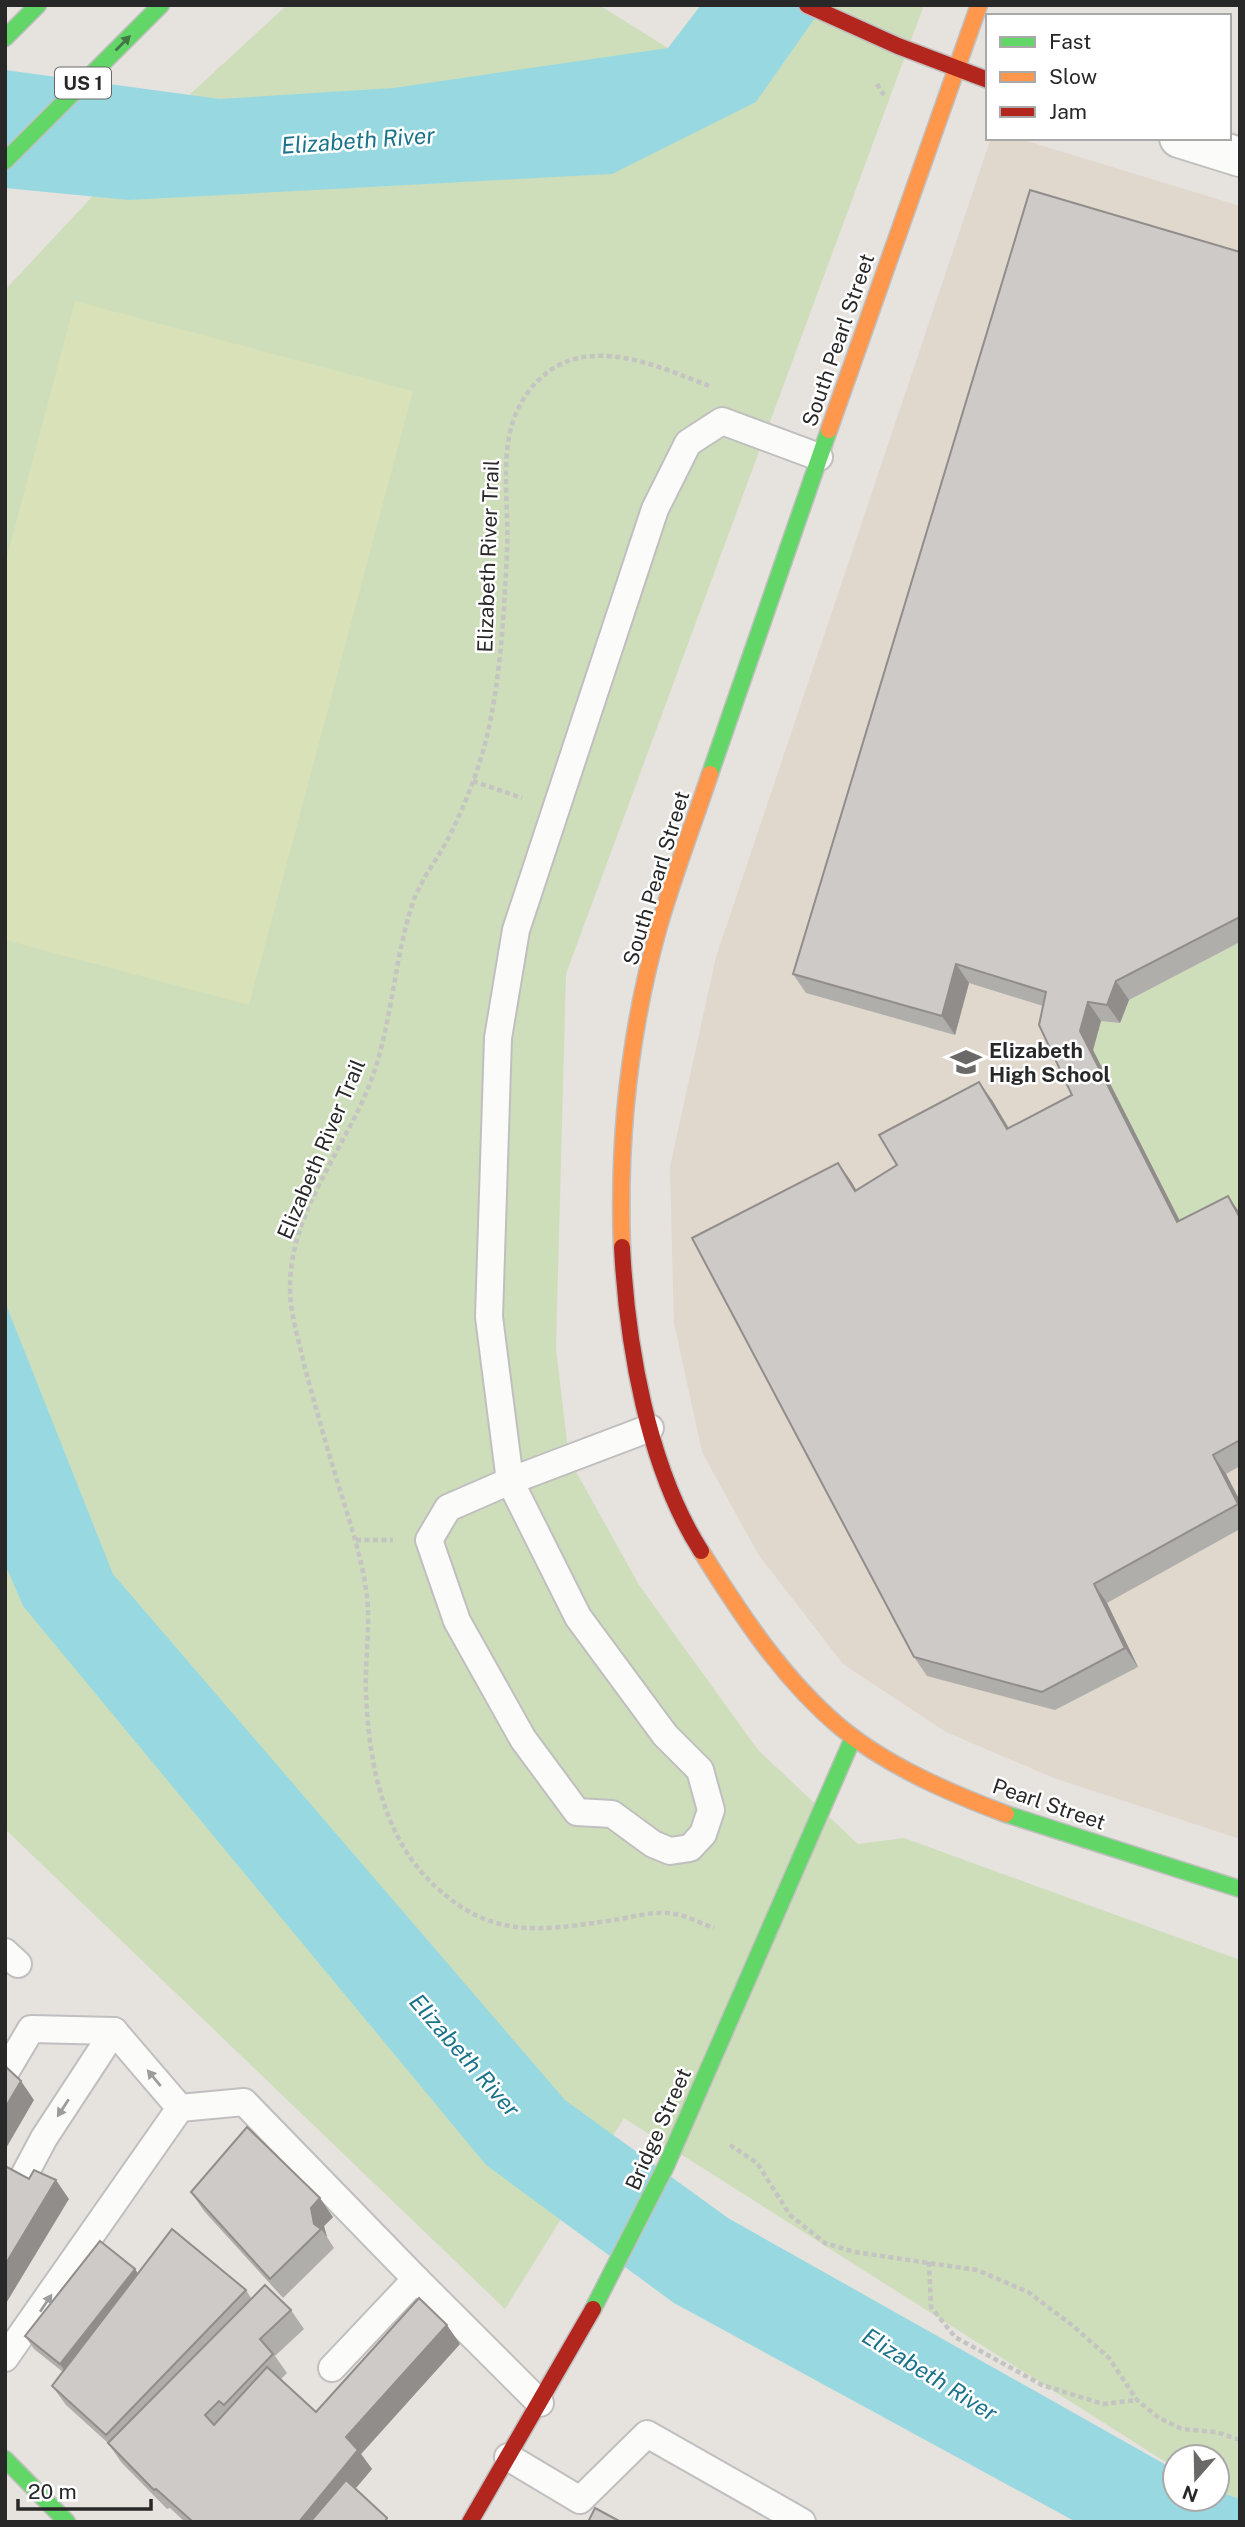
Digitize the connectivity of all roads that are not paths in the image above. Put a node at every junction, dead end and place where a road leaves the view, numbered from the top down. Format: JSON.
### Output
{"nodes":[{"id":1,"x":37,"y":5,"type":"edge"},
{"id":2,"x":161,"y":5,"type":"edge"},
{"id":3,"x":807,"y":5,"type":"edge"},
{"id":4,"x":979,"y":5,"type":"edge"},
{"id":5,"x":5,"y":38,"type":"edge"},
{"id":6,"x":956,"y":69,"type":"junction"},
{"id":7,"x":986,"y":79,"type":"edge"},
{"id":8,"x":1185,"y":140,"type":"edge"},
{"id":9,"x":1240,"y":157,"type":"edge"},
{"id":10,"x":5,"y":161,"type":"edge"},
{"id":11,"x":819,"y":457,"type":"junction"},
{"id":12,"x":650,"y":1428,"type":"junction"},
{"id":13,"x":510,"y":1481,"type":"junction"},
{"id":14,"x":853,"y":1738,"type":"junction"},
{"id":15,"x":1240,"y":1889,"type":"edge"},
{"id":16,"x":114,"y":2031,"type":"junction"},
{"id":17,"x":6,"y":2071,"type":"edge"},
{"id":18,"x":180,"y":2108,"type":"junction"},
{"id":19,"x":19,"y":2185,"type":"edge"},
{"id":20,"x":416,"y":2279,"type":"junction"},
{"id":21,"x":5,"y":2358,"type":"edge"},
{"id":22,"x":331,"y":2368,"type":"dead end"},
{"id":23,"x":540,"y":2403,"type":"junction"},
{"id":24,"x":508,"y":2457,"type":"junction"},
{"id":25,"x":5,"y":2459,"type":"edge"},
{"id":26,"x":67,"y":2522,"type":"edge"},
{"id":27,"x":470,"y":2522,"type":"edge"},
{"id":28,"x":802,"y":2522,"type":"edge"}],
"edges":[{"from":1,"to":5,"type":"main road"},
{"from":10,"to":2,"type":"main road","number":"US 1","one_way":true},
{"from":3,"to":6,"type":"main road"},
{"from":4,"to":6,"type":"main road","name":"South Pearl Street"},
{"from":6,"to":7,"type":"main road"},
{"from":6,"to":11,"type":"main road","name":"South Pearl Street"},
{"from":8,"to":9,"type":"street"},
{"from":11,"to":12,"type":"main road","name":"South Pearl Street"},
{"from":11,"to":13,"type":"lane"},
{"from":12,"to":13,"type":"lane"},
{"from":12,"to":14,"type":"main road","name":"South Pearl Street"},
{"from":13,"to":13,"type":"lane"},
{"from":14,"to":15,"type":"main road","name":"Pearl Street"},
{"from":14,"to":23,"type":"main road","name":"Bridge Street"},
{"from":16,"to":17,"type":"lane"},
{"from":18,"to":16,"type":"lane","one_way":true},
{"from":16,"to":19,"type":"lane","one_way":true},
{"from":18,"to":20,"type":"lane"},
{"from":21,"to":18,"type":"lane","one_way":true},
{"from":20,"to":22,"type":"lane"},
{"from":20,"to":23,"type":"lane"},
{"from":23,"to":24,"type":"main road","name":"Bridge Street"},
{"from":24,"to":27,"type":"main road","name":"Bridge Street"},
{"from":24,"to":28,"type":"lane"},
{"from":25,"to":26,"type":"main road"}]}
